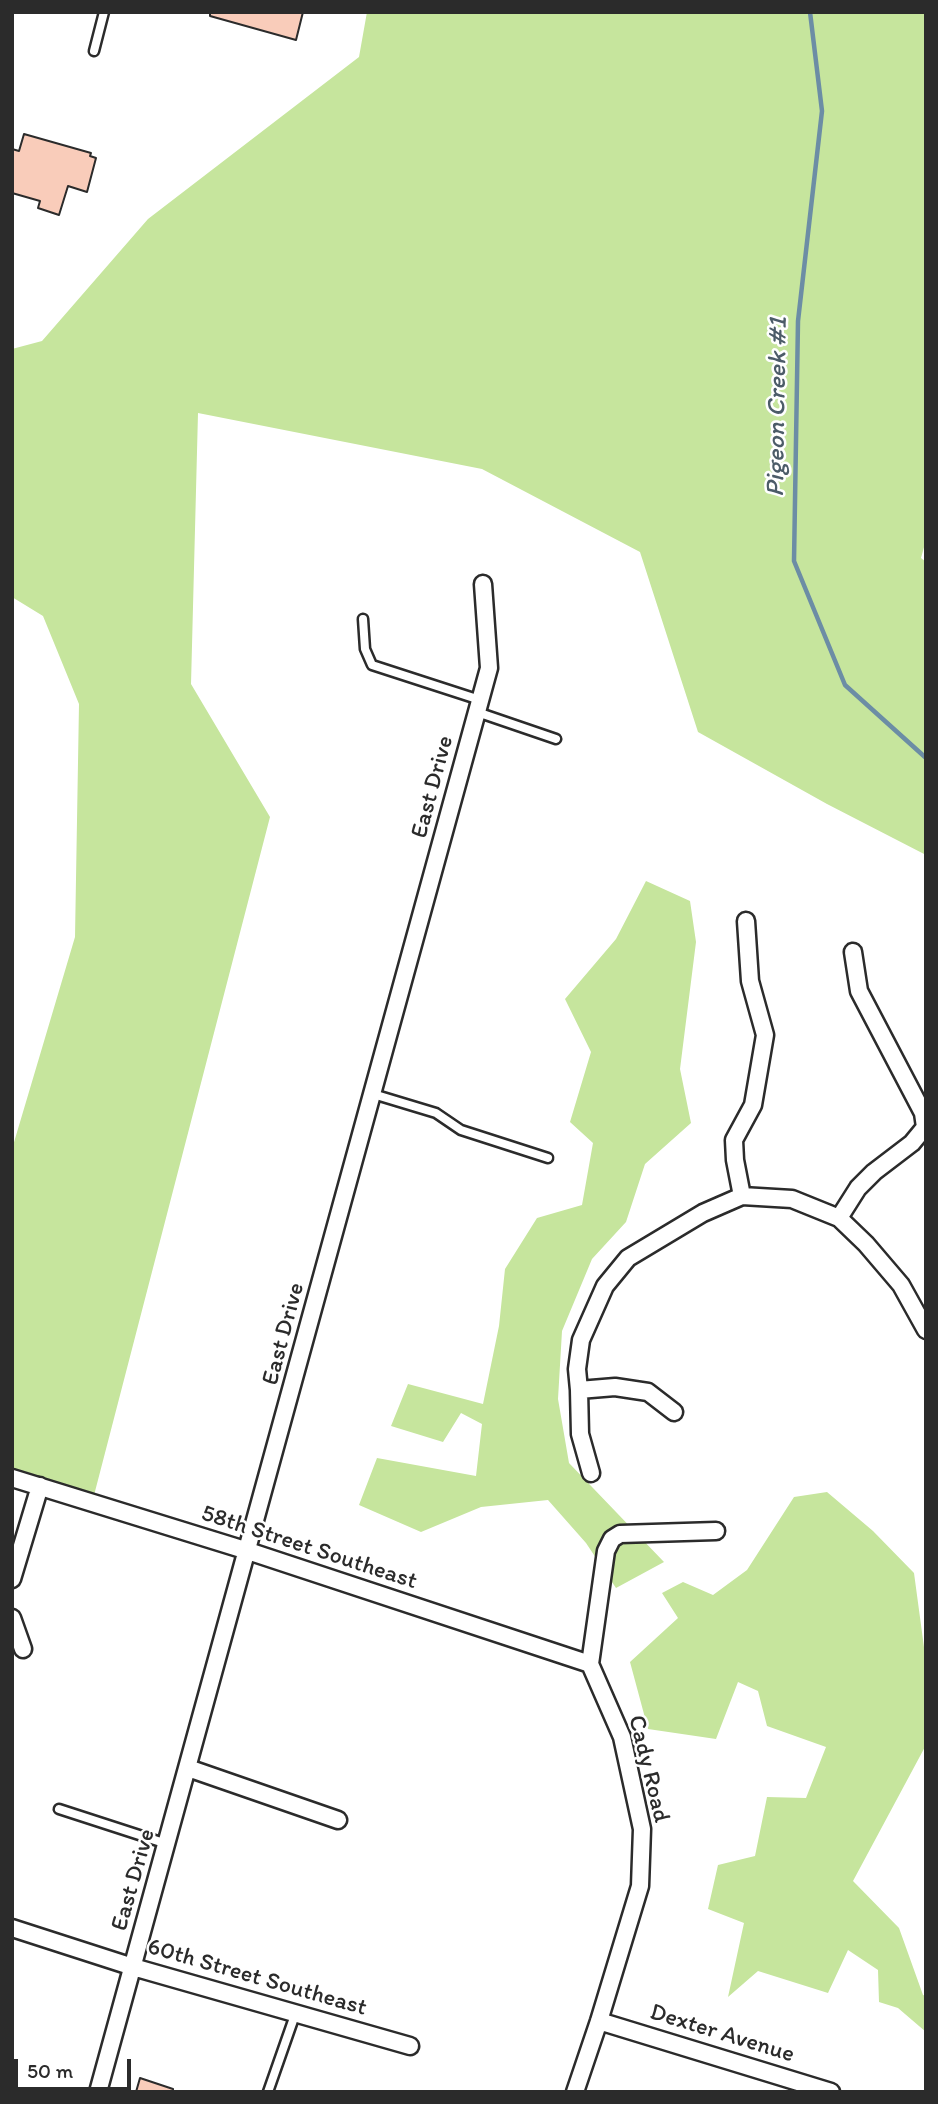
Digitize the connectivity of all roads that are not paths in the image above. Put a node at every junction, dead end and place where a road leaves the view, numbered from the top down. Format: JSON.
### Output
{"nodes":[{"id":1,"x":104,"y":12,"type":"edge"},
{"id":2,"x":94,"y":51,"type":"dead end"},
{"id":3,"x":483,"y":584,"type":"dead end"},
{"id":4,"x":363,"y":619,"type":"dead end"},
{"id":5,"x":478,"y":706,"type":"junction"},
{"id":6,"x":556,"y":739,"type":"dead end"},
{"id":7,"x":746,"y":921,"type":"dead end"},
{"id":8,"x":853,"y":952,"type":"dead end"},
{"id":9,"x":373,"y":1094,"type":"junction"},
{"id":10,"x":925,"y":1126,"type":"edge"},
{"id":11,"x":548,"y":1158,"type":"dead end"},
{"id":12,"x":742,"y":1196,"type":"junction"},
{"id":13,"x":839,"y":1218,"type":"junction"},
{"id":14,"x":921,"y":1310,"type":"edge"},
{"id":15,"x":926,"y":1329,"type":"edge"},
{"id":16,"x":579,"y":1390,"type":"junction"},
{"id":17,"x":674,"y":1412,"type":"dead end"},
{"id":18,"x":591,"y":1473,"type":"dead end"},
{"id":19,"x":12,"y":1478,"type":"edge"},
{"id":20,"x":40,"y":1486,"type":"junction"},
{"id":21,"x":716,"y":1531,"type":"dead end"},
{"id":22,"x":248,"y":1551,"type":"junction"},
{"id":23,"x":12,"y":1579,"type":"edge"},
{"id":24,"x":12,"y":1618,"type":"edge"},
{"id":25,"x":23,"y":1649,"type":"dead end"},
{"id":26,"x":590,"y":1664,"type":"junction"},
{"id":27,"x":188,"y":1768,"type":"junction"},
{"id":28,"x":59,"y":1808,"type":"dead end"},
{"id":29,"x":338,"y":1820,"type":"dead end"},
{"id":30,"x":167,"y":1844,"type":"junction"},
{"id":31,"x":12,"y":1928,"type":"edge"},
{"id":32,"x":133,"y":1967,"type":"junction"},
{"id":33,"x":296,"y":2012,"type":"junction"},
{"id":34,"x":599,"y":2021,"type":"junction"},
{"id":35,"x":410,"y":2046,"type":"dead end"},
{"id":36,"x":98,"y":2092,"type":"edge"},
{"id":37,"x":268,"y":2092,"type":"edge"},
{"id":38,"x":575,"y":2092,"type":"edge"},
{"id":39,"x":831,"y":2092,"type":"edge"}],
"edges":[{"from":1,"to":2,"type":"lane"},
{"from":3,"to":5,"type":"street","name":"East Drive"},
{"from":4,"to":5,"type":"lane"},
{"from":5,"to":6,"type":"lane"},
{"from":5,"to":9,"type":"street","name":"East Drive"},
{"from":7,"to":12,"type":"street"},
{"from":8,"to":10,"type":"street"},
{"from":9,"to":11,"type":"lane"},
{"from":9,"to":22,"type":"street","name":"East Drive"},
{"from":10,"to":13,"type":"street"},
{"from":12,"to":13,"type":"street"},
{"from":12,"to":16,"type":"street"},
{"from":13,"to":14,"type":"street"},
{"from":14,"to":15,"type":"street"},
{"from":16,"to":17,"type":"street"},
{"from":16,"to":18,"type":"street"},
{"from":19,"to":20,"type":"street","name":"58th Street Southeast"},
{"from":20,"to":22,"type":"street","name":"58th Street Southeast"},
{"from":20,"to":23,"type":"street"},
{"from":21,"to":26,"type":"street"},
{"from":22,"to":26,"type":"street","name":"58th Street Southeast"},
{"from":22,"to":27,"type":"street","name":"East Drive"},
{"from":24,"to":25,"type":"street"},
{"from":26,"to":34,"type":"street","name":"Cady Road"},
{"from":27,"to":29,"type":"street"},
{"from":27,"to":30,"type":"street","name":"East Drive"},
{"from":28,"to":30,"type":"lane"},
{"from":30,"to":32,"type":"street","name":"East Drive"},
{"from":31,"to":32,"type":"street","name":"60th Street Southeast"},
{"from":32,"to":33,"type":"street","name":"60th Street Southeast"},
{"from":32,"to":36,"type":"street","name":"East Drive"},
{"from":33,"to":35,"type":"street","name":"60th Street Southeast"},
{"from":33,"to":37,"type":"lane"},
{"from":34,"to":38,"type":"street","name":"Cady Road"},
{"from":34,"to":39,"type":"street","name":"Dexter Avenue"}]}
